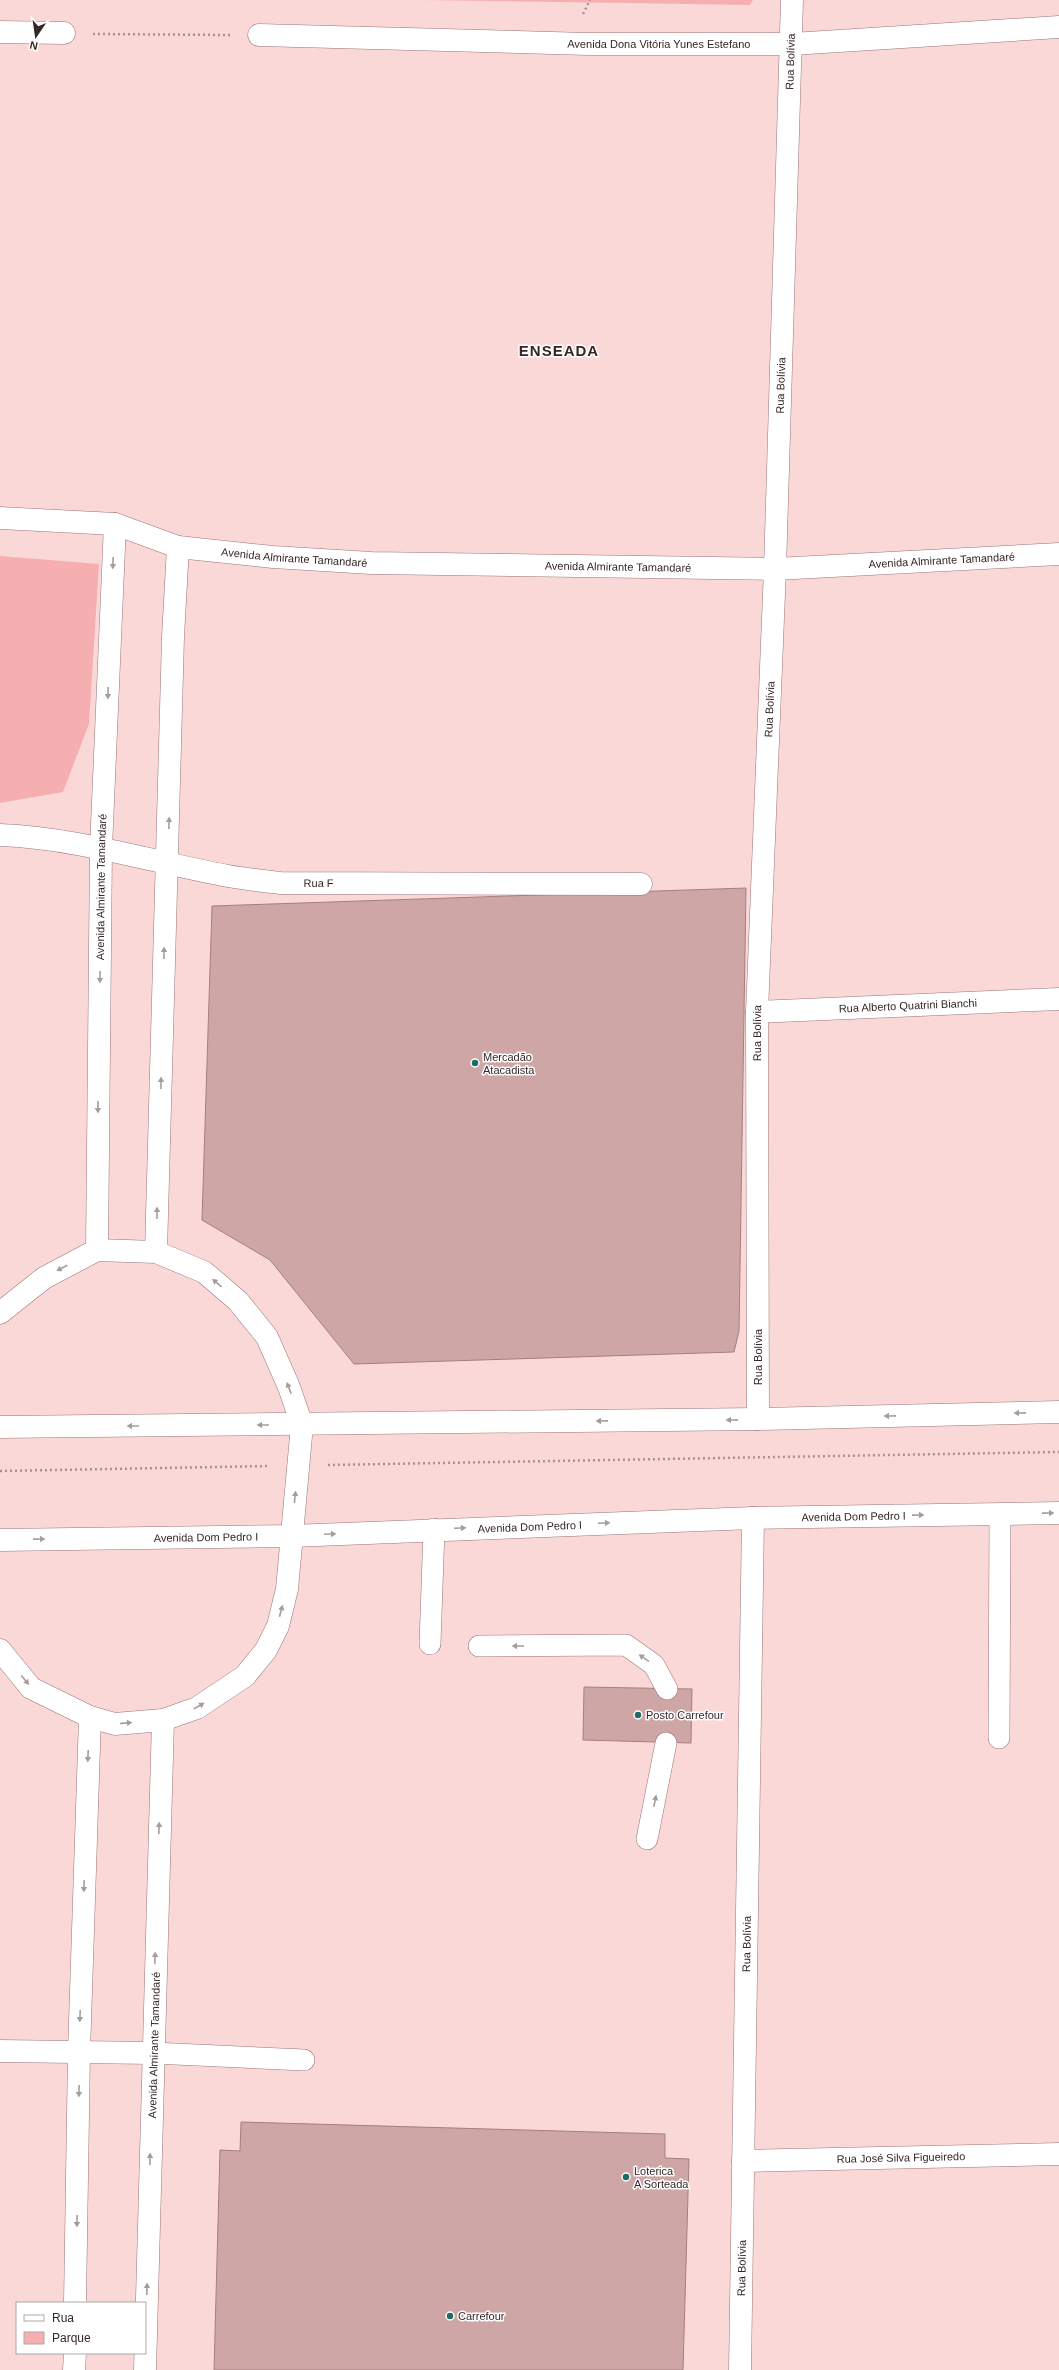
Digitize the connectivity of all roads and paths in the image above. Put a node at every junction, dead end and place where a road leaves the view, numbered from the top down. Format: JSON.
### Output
{"nodes":[{"id":1,"x":792,"y":0,"type":"edge"},
{"id":2,"x":1059,"y":27,"type":"edge"},
{"id":3,"x":0,"y":32,"type":"edge"},
{"id":4,"x":64,"y":33,"type":"joint"},
{"id":5,"x":259,"y":35,"type":"joint"},
{"id":6,"x":792,"y":44,"type":"junction"},
{"id":7,"x":0,"y":518,"type":"edge"},
{"id":8,"x":115,"y":524,"type":"junction"},
{"id":9,"x":178,"y":547,"type":"junction"},
{"id":10,"x":1059,"y":554,"type":"edge"},
{"id":11,"x":775,"y":569,"type":"junction"},
{"id":12,"x":0,"y":835,"type":"edge"},
{"id":13,"x":101,"y":848,"type":"junction"},
{"id":14,"x":168,"y":862,"type":"junction"},
{"id":15,"x":641,"y":884,"type":"dead end"},
{"id":16,"x":1059,"y":999,"type":"edge"},
{"id":17,"x":758,"y":1012,"type":"junction"},
{"id":18,"x":97,"y":1250,"type":"junction"},
{"id":19,"x":156,"y":1252,"type":"junction"},
{"id":20,"x":0,"y":1313,"type":"edge"},
{"id":21,"x":1059,"y":1412,"type":"edge"},
{"id":22,"x":758,"y":1419,"type":"junction"},
{"id":23,"x":302,"y":1425,"type":"junction"},
{"id":24,"x":0,"y":1427,"type":"edge"},
{"id":25,"x":1059,"y":1452,"type":"edge"},
{"id":26,"x":298,"y":1465,"type":"junction"},
{"id":27,"x":0,"y":1471,"type":"edge"},
{"id":28,"x":1059,"y":1513,"type":"edge"},
{"id":29,"x":1000,"y":1514,"type":"junction"},
{"id":30,"x":753,"y":1518,"type":"junction"},
{"id":31,"x":434,"y":1529,"type":"junction"},
{"id":32,"x":291,"y":1536,"type":"junction"},
{"id":33,"x":0,"y":1540,"type":"edge"},
{"id":34,"x":430,"y":1644,"type":"dead end"},
{"id":35,"x":479,"y":1646,"type":"dead end"},
{"id":36,"x":0,"y":1650,"type":"edge"},
{"id":37,"x":667,"y":1688,"type":"dead end"},
{"id":38,"x":90,"y":1717,"type":"junction"},
{"id":39,"x":162,"y":1720,"type":"junction"},
{"id":40,"x":999,"y":1738,"type":"dead end"},
{"id":41,"x":666,"y":1742,"type":"dead end"},
{"id":42,"x":647,"y":1839,"type":"dead end"},
{"id":43,"x":0,"y":2051,"type":"edge"},
{"id":44,"x":79,"y":2052,"type":"junction"},
{"id":45,"x":153,"y":2053,"type":"junction"},
{"id":46,"x":304,"y":2060,"type":"dead end"},
{"id":47,"x":1059,"y":2154,"type":"edge"},
{"id":48,"x":743,"y":2161,"type":"junction"},
{"id":49,"x":75,"y":2302,"type":"edge"},
{"id":50,"x":146,"y":2330,"type":"edge"},
{"id":51,"x":75,"y":2354,"type":"edge"},
{"id":52,"x":145,"y":2354,"type":"edge"},
{"id":53,"x":74,"y":2370,"type":"edge"},
{"id":54,"x":145,"y":2370,"type":"edge"},
{"id":55,"x":740,"y":2370,"type":"edge"}],
"edges":[{"from":1,"to":6,"type":"street","name":"Rua Bolívia"},
{"from":2,"to":6,"type":"street","name":"Avenida Dona Vitória Yunes Estefano"},
{"from":3,"to":4,"type":"street"},
{"from":4,"to":5,"type":"path"},
{"from":5,"to":6,"type":"street","name":"Avenida Dona Vitória Yunes Estefano"},
{"from":6,"to":11,"type":"street","name":"Rua Bolívia"},
{"from":7,"to":8,"type":"street","name":"Avenida Almirante Tamandaré"},
{"from":8,"to":9,"type":"street","name":"Avenida Almirante Tamandaré"},
{"from":8,"to":13,"type":"street","name":"Avenida Almirante Tamandaré","one_way":true},
{"from":9,"to":11,"type":"street","name":"Avenida Almirante Tamandaré"},
{"from":14,"to":9,"type":"street","one_way":true},
{"from":10,"to":11,"type":"street","name":"Avenida Almirante Tamandaré"},
{"from":11,"to":17,"type":"street","name":"Rua Bolívia"},
{"from":12,"to":13,"type":"street","name":"Rua F"},
{"from":13,"to":14,"type":"street","name":"Rua F"},
{"from":13,"to":18,"type":"street","name":"Avenida Almirante Tamandaré","one_way":true},
{"from":14,"to":15,"type":"street","name":"Rua F"},
{"from":19,"to":14,"type":"street","one_way":true},
{"from":16,"to":17,"type":"street","name":"Rua Alberto Quatrini Bianchi"},
{"from":17,"to":22,"type":"street","name":"Rua Bolívia"},
{"from":18,"to":19,"type":"street"},
{"from":18,"to":20,"type":"street","one_way":true},
{"from":23,"to":19,"type":"street","one_way":true},
{"from":21,"to":22,"type":"street","one_way":true},
{"from":22,"to":23,"type":"street","one_way":true},
{"from":23,"to":24,"type":"street","one_way":true},
{"from":23,"to":26,"type":"street"},
{"from":25,"to":26,"type":"path"},
{"from":26,"to":27,"type":"path"},
{"from":32,"to":26,"type":"street","one_way":true},
{"from":29,"to":28,"type":"street","name":"Avenida Dom Pedro I","one_way":true},
{"from":30,"to":29,"type":"street","name":"Avenida Dom Pedro I","one_way":true},
{"from":29,"to":40,"type":"lane"},
{"from":31,"to":30,"type":"street","name":"Avenida Dom Pedro I","one_way":true},
{"from":30,"to":48,"type":"street","name":"Rua Bolívia"},
{"from":32,"to":31,"type":"street","name":"Avenida Dom Pedro I","one_way":true},
{"from":31,"to":34,"type":"lane"},
{"from":33,"to":32,"type":"street","name":"Avenida Dom Pedro I","one_way":true},
{"from":39,"to":32,"type":"street","one_way":true},
{"from":37,"to":35,"type":"lane","one_way":true},
{"from":36,"to":38,"type":"street","one_way":true},
{"from":38,"to":39,"type":"street","one_way":true},
{"from":38,"to":44,"type":"street","one_way":true},
{"from":45,"to":39,"type":"street","name":"Avenida Almirante Tamandaré","one_way":true},
{"from":42,"to":41,"type":"lane","one_way":true},
{"from":43,"to":44,"type":"street"},
{"from":44,"to":45,"type":"street"},
{"from":44,"to":49,"type":"street","one_way":true},
{"from":45,"to":46,"type":"lane"},
{"from":50,"to":45,"type":"street","name":"Avenida Almirante Tamandaré","one_way":true},
{"from":47,"to":48,"type":"street","name":"Rua José Silva Figueiredo"},
{"from":48,"to":55,"type":"street","name":"Rua Bolívia"},
{"from":51,"to":53,"type":"street"},
{"from":54,"to":52,"type":"street","name":"Avenida Almirante Tamandaré","one_way":true}]}
